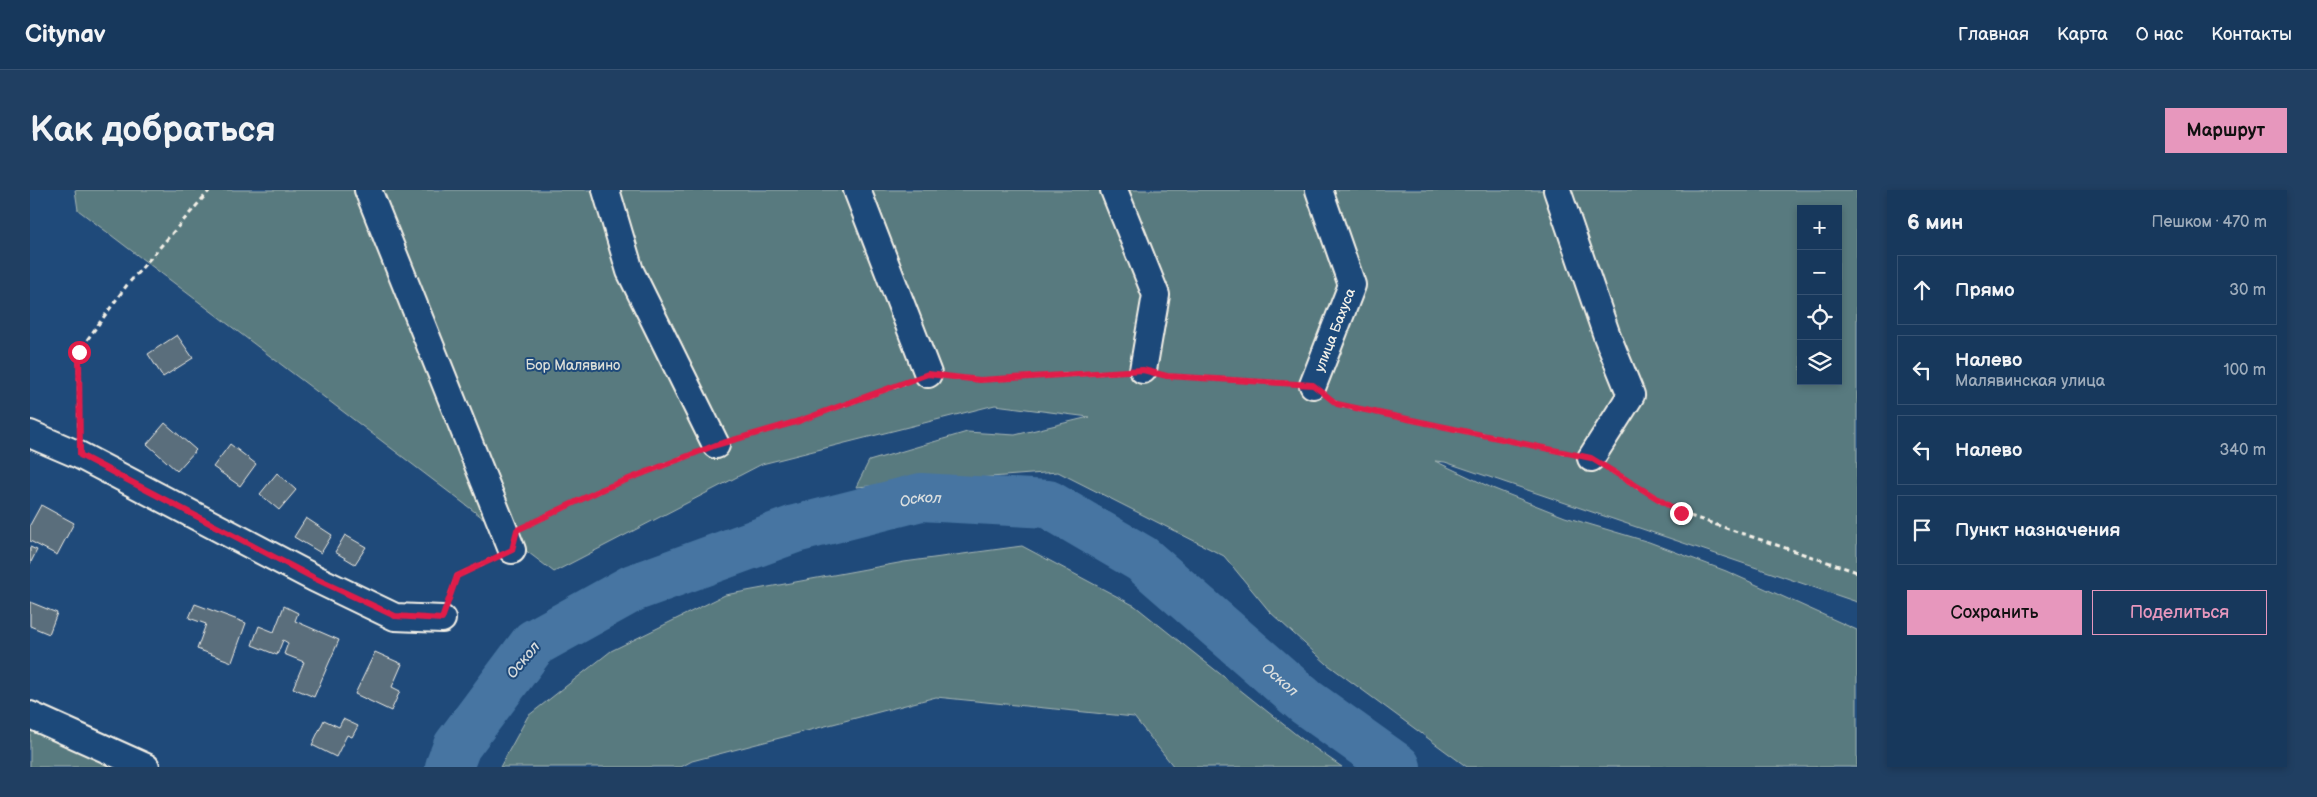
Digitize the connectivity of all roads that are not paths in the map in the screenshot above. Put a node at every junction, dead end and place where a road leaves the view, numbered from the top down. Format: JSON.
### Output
{"nodes":[{"id":1,"x":368,"y":190,"type":"edge"},
{"id":2,"x":606,"y":190,"type":"edge"},
{"id":3,"x":857,"y":190,"type":"edge"},
{"id":4,"x":1114,"y":190,"type":"edge"},
{"id":5,"x":1319,"y":190,"type":"edge"},
{"id":6,"x":1557,"y":190,"type":"edge"},
{"id":7,"x":1143,"y":370,"type":"road end"},
{"id":8,"x":928,"y":374,"type":"road end"},
{"id":9,"x":1313,"y":385,"type":"road end"},
{"id":10,"x":30,"y":434,"type":"edge"},
{"id":11,"x":716,"y":445,"type":"road end"},
{"id":12,"x":1591,"y":458,"type":"road end"},
{"id":13,"x":512,"y":550,"type":"road end"},
{"id":14,"x":442,"y":619,"type":"road end"},
{"id":15,"x":30,"y":715,"type":"edge"},
{"id":16,"x":146,"y":767,"type":"edge"}],
"edges":[{"from":1,"to":13,"type":"street"},
{"from":2,"to":11,"type":"street"},
{"from":3,"to":8,"type":"street"},
{"from":4,"to":7,"type":"street"},
{"from":5,"to":9,"type":"street","name":"улица Бахуса"},
{"from":6,"to":12,"type":"street"},
{"from":10,"to":14,"type":"street"},
{"from":15,"to":16,"type":"street"}]}
